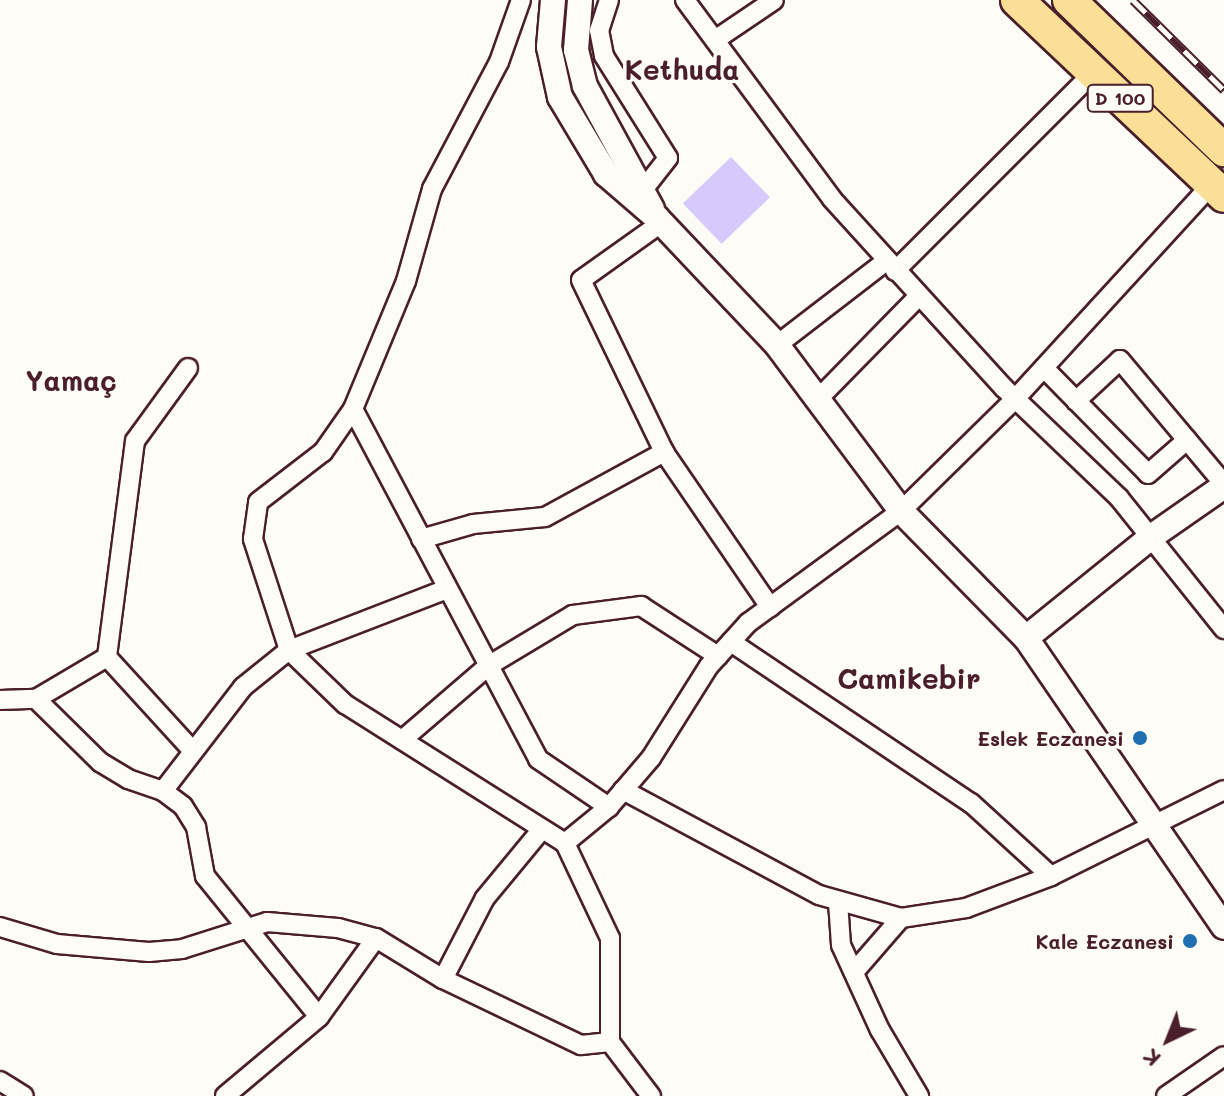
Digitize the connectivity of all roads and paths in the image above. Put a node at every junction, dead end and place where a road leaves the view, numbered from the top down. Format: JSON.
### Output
{"nodes":[{"id":1,"x":521,"y":0,"type":"edge"},
{"id":2,"x":553,"y":0,"type":"edge"},
{"id":3,"x":580,"y":0,"type":"edge"},
{"id":4,"x":609,"y":0,"type":"edge"},
{"id":5,"x":685,"y":0,"type":"edge"},
{"id":6,"x":774,"y":0,"type":"edge"},
{"id":7,"x":1017,"y":0,"type":"edge"},
{"id":8,"x":1069,"y":0,"type":"edge"},
{"id":9,"x":715,"y":40,"type":"junction"},
{"id":10,"x":1093,"y":73,"type":"junction"},
{"id":11,"x":1224,"y":150,"type":"edge"},
{"id":12,"x":643,"y":190,"type":"junction"},
{"id":13,"x":1218,"y":190,"type":"edge"},
{"id":14,"x":659,"y":220,"type":"junction"},
{"id":15,"x":890,"y":266,"type":"junction"},
{"id":16,"x":918,"y":297,"type":"junction"},
{"id":17,"x":777,"y":345,"type":"junction"},
{"id":18,"x":188,"y":368,"type":"dead end"},
{"id":19,"x":1044,"y":368,"type":"junction"},
{"id":20,"x":818,"y":399,"type":"junction"},
{"id":21,"x":1015,"y":399,"type":"junction"},
{"id":22,"x":1076,"y":401,"type":"junction"},
{"id":23,"x":353,"y":409,"type":"junction"},
{"id":24,"x":1187,"y":440,"type":"junction"},
{"id":25,"x":664,"y":452,"type":"junction"},
{"id":26,"x":1224,"y":485,"type":"edge"},
{"id":27,"x":901,"y":511,"type":"junction"},
{"id":28,"x":1151,"y":537,"type":"junction"},
{"id":29,"x":421,"y":539,"type":"junction"},
{"id":30,"x":447,"y":589,"type":"junction"},
{"id":31,"x":770,"y":607,"type":"junction"},
{"id":32,"x":1224,"y":629,"type":"edge"},
{"id":33,"x":1026,"y":638,"type":"junction"},
{"id":34,"x":724,"y":649,"type":"junction"},
{"id":35,"x":289,"y":650,"type":"junction"},
{"id":36,"x":107,"y":657,"type":"junction"},
{"id":37,"x":488,"y":666,"type":"junction"},
{"id":38,"x":36,"y":699,"type":"junction"},
{"id":39,"x":0,"y":700,"type":"edge"},
{"id":40,"x":402,"y":740,"type":"junction"},
{"id":41,"x":192,"y":750,"type":"junction"},
{"id":42,"x":623,"y":790,"type":"junction"},
{"id":43,"x":1224,"y":790,"type":"edge"},
{"id":44,"x":163,"y":791,"type":"junction"},
{"id":45,"x":609,"y":807,"type":"junction"},
{"id":46,"x":1158,"y":824,"type":"junction"},
{"id":47,"x":542,"y":829,"type":"junction"},
{"id":48,"x":565,"y":843,"type":"junction"},
{"id":49,"x":1051,"y":876,"type":"junction"},
{"id":50,"x":838,"y":902,"type":"junction"},
{"id":51,"x":901,"y":918,"type":"junction"},
{"id":52,"x":0,"y":927,"type":"edge"},
{"id":53,"x":241,"y":927,"type":"junction"},
{"id":54,"x":1224,"y":927,"type":"edge"},
{"id":55,"x":376,"y":938,"type":"junction"},
{"id":56,"x":854,"y":972,"type":"junction"},
{"id":57,"x":443,"y":979,"type":"junction"},
{"id":58,"x":319,"y":1017,"type":"junction"},
{"id":59,"x":610,"y":1042,"type":"junction"},
{"id":60,"x":1224,"y":1056,"type":"edge"},
{"id":61,"x":0,"y":1081,"type":"edge"},
{"id":62,"x":24,"y":1096,"type":"edge"},
{"id":63,"x":225,"y":1096,"type":"edge"},
{"id":64,"x":651,"y":1096,"type":"edge"},
{"id":65,"x":919,"y":1096,"type":"edge"},
{"id":66,"x":1166,"y":1096,"type":"edge"}],
"edges":[{"from":1,"to":23,"type":"street"},
{"from":2,"to":14,"type":"street"},
{"from":3,"to":12,"type":"street"},
{"from":4,"to":12,"type":"street"},
{"from":5,"to":9,"type":"street"},
{"from":6,"to":9,"type":"street"},
{"from":7,"to":10,"type":"highway","number":"D 100"},
{"from":8,"to":11,"type":"highway","number":"D 100"},
{"from":9,"to":15,"type":"street"},
{"from":10,"to":13,"type":"highway","number":"D 100"},
{"from":10,"to":15,"type":"street"},
{"from":12,"to":14,"type":"street"},
{"from":13,"to":19,"type":"street"},
{"from":14,"to":17,"type":"street"},
{"from":14,"to":25,"type":"street"},
{"from":15,"to":16,"type":"street"},
{"from":15,"to":17,"type":"street"},
{"from":16,"to":20,"type":"street"},
{"from":16,"to":21,"type":"street"},
{"from":17,"to":20,"type":"street"},
{"from":18,"to":36,"type":"street"},
{"from":19,"to":21,"type":"street"},
{"from":19,"to":22,"type":"street"},
{"from":20,"to":27,"type":"street"},
{"from":21,"to":27,"type":"street"},
{"from":21,"to":28,"type":"street"},
{"from":22,"to":24,"type":"street"},
{"from":22,"to":24,"type":"street"},
{"from":23,"to":29,"type":"street"},
{"from":23,"to":35,"type":"street"},
{"from":24,"to":26,"type":"street"},
{"from":25,"to":29,"type":"street"},
{"from":25,"to":31,"type":"street"},
{"from":26,"to":28,"type":"street"},
{"from":27,"to":31,"type":"street"},
{"from":27,"to":33,"type":"street"},
{"from":28,"to":32,"type":"street"},
{"from":28,"to":33,"type":"street"},
{"from":29,"to":30,"type":"street"},
{"from":30,"to":35,"type":"street"},
{"from":30,"to":37,"type":"street"},
{"from":31,"to":34,"type":"street"},
{"from":33,"to":46,"type":"street"},
{"from":34,"to":37,"type":"street"},
{"from":34,"to":42,"type":"street"},
{"from":34,"to":49,"type":"street"},
{"from":35,"to":40,"type":"street"},
{"from":35,"to":41,"type":"street"},
{"from":36,"to":38,"type":"street"},
{"from":36,"to":41,"type":"street"},
{"from":37,"to":40,"type":"street"},
{"from":37,"to":45,"type":"street"},
{"from":38,"to":39,"type":"street"},
{"from":38,"to":44,"type":"street"},
{"from":40,"to":47,"type":"street"},
{"from":41,"to":44,"type":"street"},
{"from":42,"to":45,"type":"street"},
{"from":42,"to":50,"type":"street"},
{"from":43,"to":46,"type":"street"},
{"from":44,"to":53,"type":"street"},
{"from":45,"to":48,"type":"street"},
{"from":46,"to":49,"type":"street"},
{"from":46,"to":54,"type":"street"},
{"from":47,"to":48,"type":"street"},
{"from":47,"to":57,"type":"street"},
{"from":48,"to":59,"type":"street"},
{"from":49,"to":51,"type":"street"},
{"from":50,"to":51,"type":"street"},
{"from":50,"to":56,"type":"street"},
{"from":51,"to":56,"type":"street"},
{"from":52,"to":53,"type":"street"},
{"from":53,"to":55,"type":"street"},
{"from":53,"to":58,"type":"street"},
{"from":55,"to":57,"type":"street"},
{"from":55,"to":58,"type":"street"},
{"from":56,"to":65,"type":"street"},
{"from":57,"to":59,"type":"street"},
{"from":58,"to":63,"type":"street"},
{"from":59,"to":64,"type":"street"},
{"from":60,"to":66,"type":"street"},
{"from":61,"to":62,"type":"street"}]}
